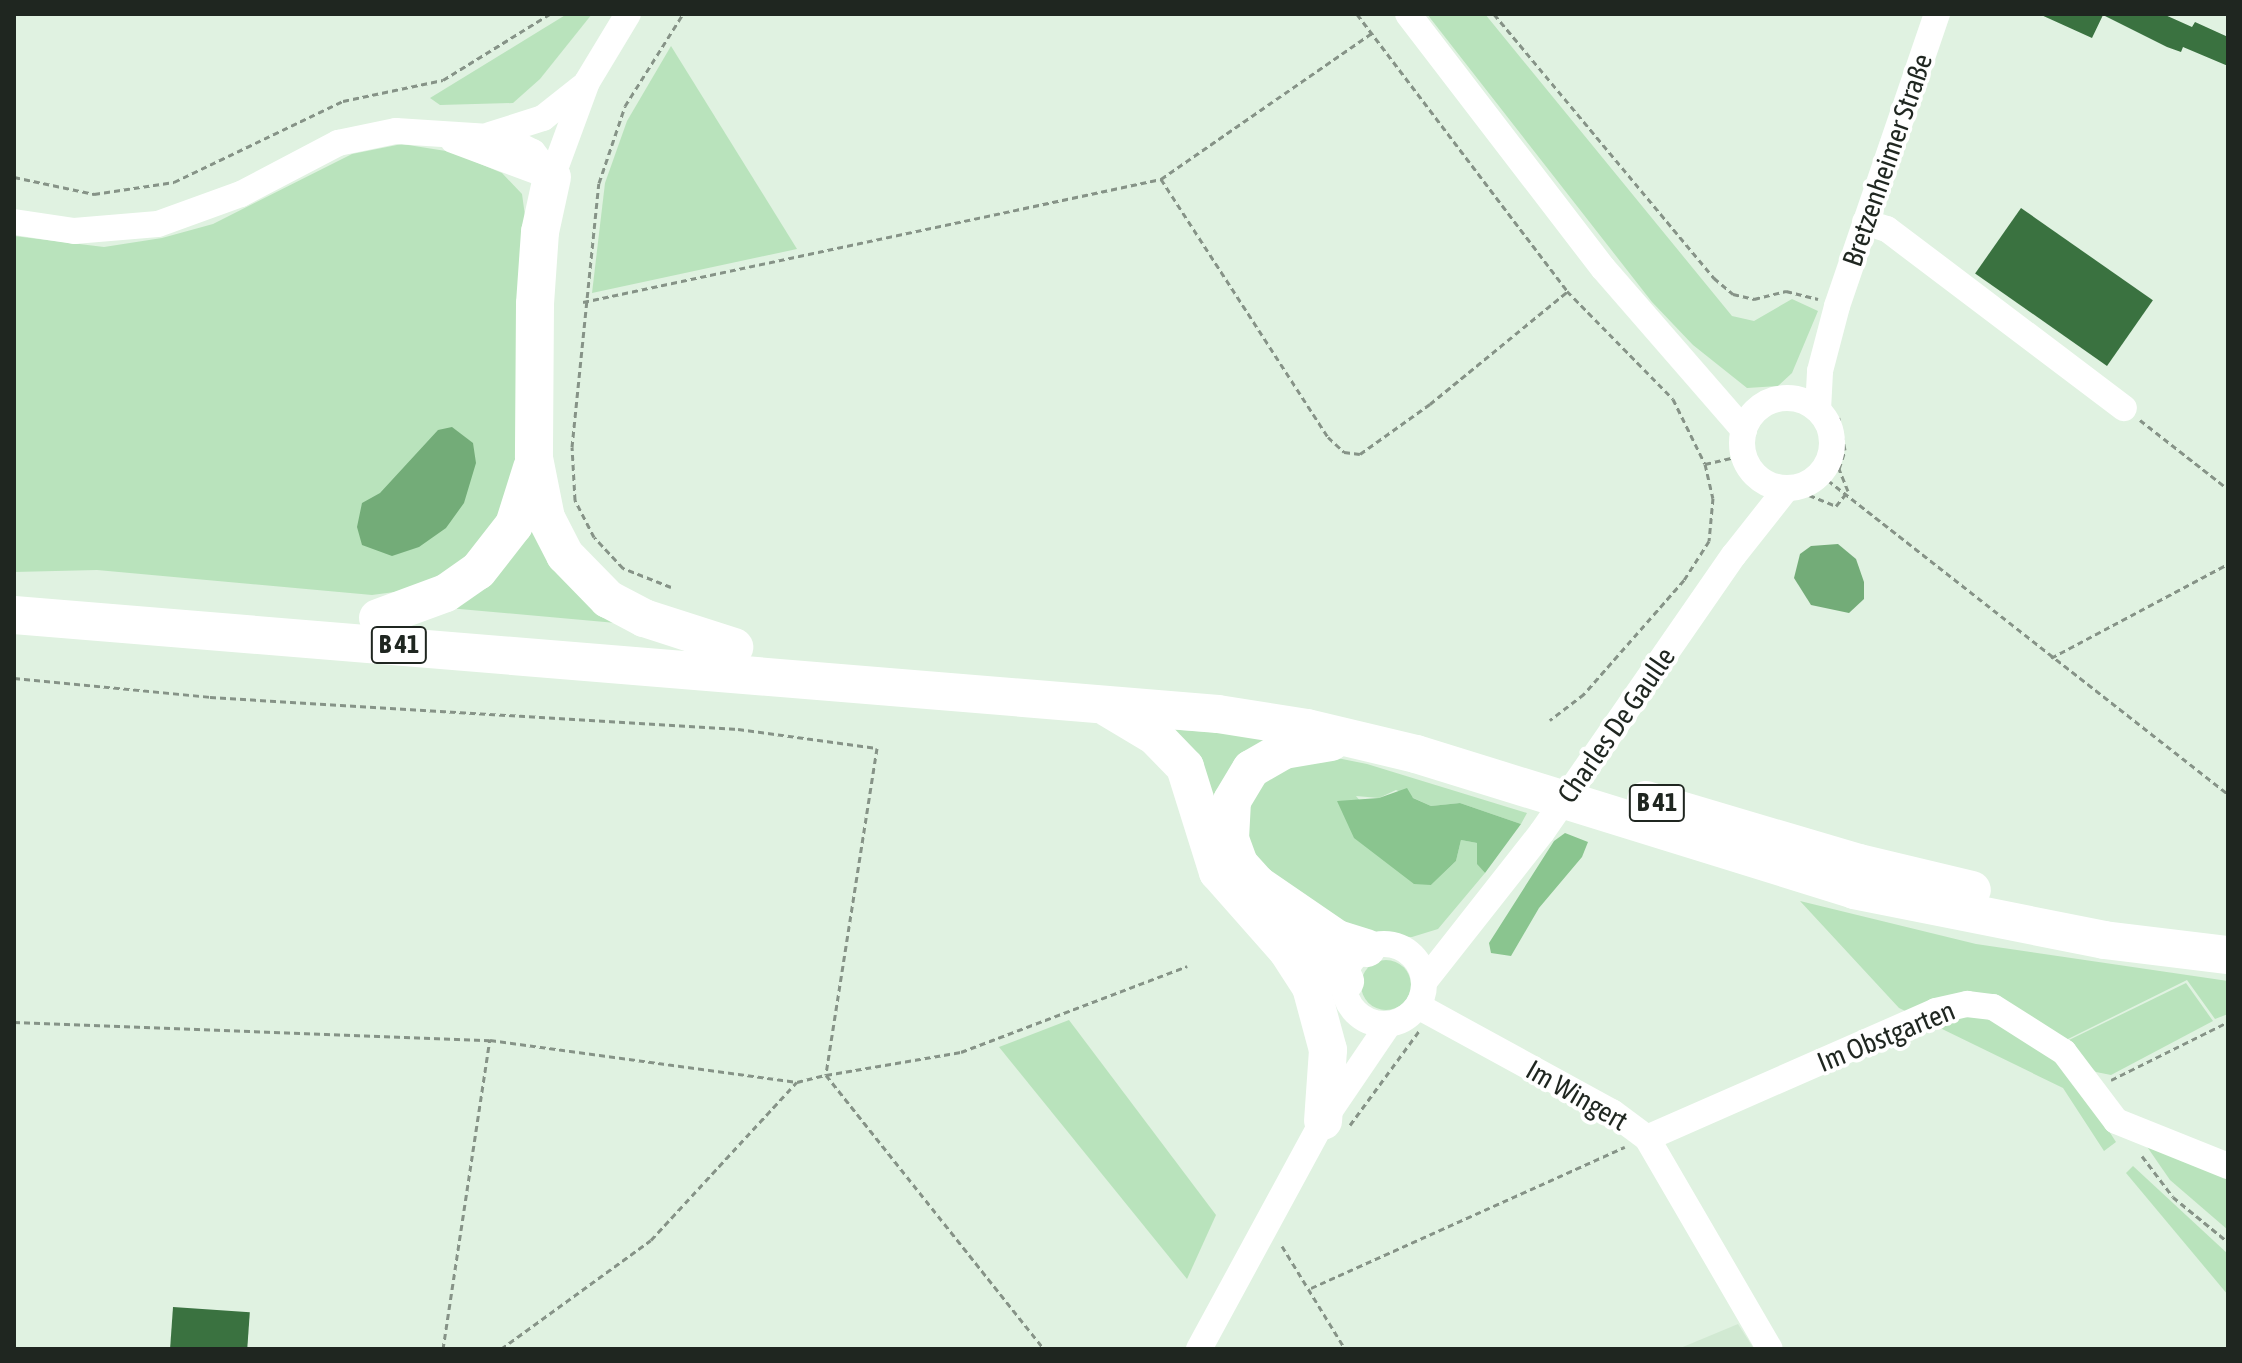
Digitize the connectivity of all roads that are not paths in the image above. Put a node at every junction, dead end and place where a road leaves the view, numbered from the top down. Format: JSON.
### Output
{"nodes":[{"id":1,"x":628,"y":14,"type":"edge"},
{"id":2,"x":1408,"y":14,"type":"edge"},
{"id":3,"x":1937,"y":14,"type":"edge"},
{"id":4,"x":587,"y":82,"type":"junction"},
{"id":5,"x":435,"y":132,"type":"junction"},
{"id":6,"x":488,"y":135,"type":"junction"},
{"id":7,"x":552,"y":177,"type":"junction"},
{"id":8,"x":14,"y":222,"type":"edge"},
{"id":9,"x":1865,"y":222,"type":"junction"},
{"id":10,"x":1837,"y":306,"type":"junction"},
{"id":11,"x":1663,"y":337,"type":"junction"},
{"id":12,"x":1771,"y":402,"type":"junction"},
{"id":13,"x":2124,"y":408,"type":"road end"},
{"id":14,"x":1818,"y":410,"type":"junction"},
{"id":15,"x":1748,"y":453,"type":"junction"},
{"id":16,"x":534,"y":458,"type":"junction"},
{"id":17,"x":1787,"y":488,"type":"junction"},
{"id":18,"x":1734,"y":555,"type":"junction"},
{"id":19,"x":14,"y":590,"type":"edge"},
{"id":20,"x":14,"y":615,"type":"edge"},
{"id":21,"x":378,"y":618,"type":"junction"},
{"id":22,"x":734,"y":647,"type":"junction"},
{"id":23,"x":1095,"y":701,"type":"junction"},
{"id":24,"x":1354,"y":738,"type":"junction"},
{"id":25,"x":1495,"y":893,"type":"junction"},
{"id":26,"x":1241,"y":901,"type":"junction"},
{"id":27,"x":2228,"y":929,"type":"edge"},
{"id":28,"x":1383,"y":948,"type":"junction"},
{"id":29,"x":2228,"y":955,"type":"edge"},
{"id":30,"x":1349,"y":995,"type":"junction"},
{"id":31,"x":1424,"y":1001,"type":"junction"},
{"id":32,"x":1389,"y":1024,"type":"junction"},
{"id":33,"x":1333,"y":1129,"type":"junction"},
{"id":34,"x":1647,"y":1138,"type":"junction"},
{"id":35,"x":2228,"y":1166,"type":"edge"},
{"id":36,"x":1199,"y":1349,"type":"edge"},
{"id":37,"x":1770,"y":1349,"type":"edge"}],
"edges":[{"from":1,"to":4,"type":"street","number":"B 41"},
{"from":2,"to":11,"type":"street"},
{"from":3,"to":9,"type":"street","name":"Bretzenheimer Straße"},
{"from":4,"to":6,"type":"street"},
{"from":4,"to":7,"type":"street","number":"B 41"},
{"from":5,"to":6,"type":"street"},
{"from":5,"to":7,"type":"street"},
{"from":5,"to":8,"type":"street"},
{"from":6,"to":7,"type":"street"},
{"from":7,"to":16,"type":"highway","number":"B 41"},
{"from":9,"to":10,"type":"street","name":"Bretzenheimer Straße"},
{"from":9,"to":13,"type":"street"},
{"from":10,"to":12,"type":"street","name":"Bretzenheimer Straße"},
{"from":10,"to":14,"type":"street","name":"Bretzenheimer Straße"},
{"from":11,"to":12,"type":"street"},
{"from":11,"to":15,"type":"street"},
{"from":12,"to":14,"type":"street"},
{"from":12,"to":15,"type":"street"},
{"from":14,"to":17,"type":"street"},
{"from":15,"to":17,"type":"street"},
{"from":15,"to":18,"type":"street","name":"Charles De Gaulle"},
{"from":16,"to":21,"type":"highway","number":"B 41"},
{"from":16,"to":22,"type":"highway","number":"B 41"},
{"from":17,"to":18,"type":"street","name":"Charles De Gaulle"},
{"from":18,"to":25,"type":"street","name":"Charles De Gaulle"},
{"from":19,"to":21,"type":"highway","number":"B 41"},
{"from":20,"to":23,"type":"highway","number":"B 41"},
{"from":21,"to":22,"type":"highway","number":"B 41"},
{"from":22,"to":27,"type":"highway","number":"B 41"},
{"from":23,"to":24,"type":"highway","number":"B 41"},
{"from":23,"to":26,"type":"highway","number":"B 41"},
{"from":24,"to":28,"type":"highway","number":"B 41"},
{"from":24,"to":29,"type":"highway","number":"B 41"},
{"from":25,"to":28,"type":"street","name":"Charles De Gaulle"},
{"from":25,"to":31,"type":"street","name":"Charles De Gaulle"},
{"from":26,"to":30,"type":"highway","number":"B 41"},
{"from":26,"to":33,"type":"highway","number":"B 41"},
{"from":28,"to":30,"type":"street"},
{"from":28,"to":31,"type":"street"},
{"from":30,"to":32,"type":"street"},
{"from":30,"to":33,"type":"street"},
{"from":31,"to":32,"type":"street"},
{"from":31,"to":34,"type":"street","name":"Im Wingert"},
{"from":32,"to":33,"type":"street"},
{"from":33,"to":36,"type":"street"},
{"from":34,"to":35,"type":"street","name":"Im Obstgarten"},
{"from":34,"to":37,"type":"street","name":"Im Wingert"}]}
